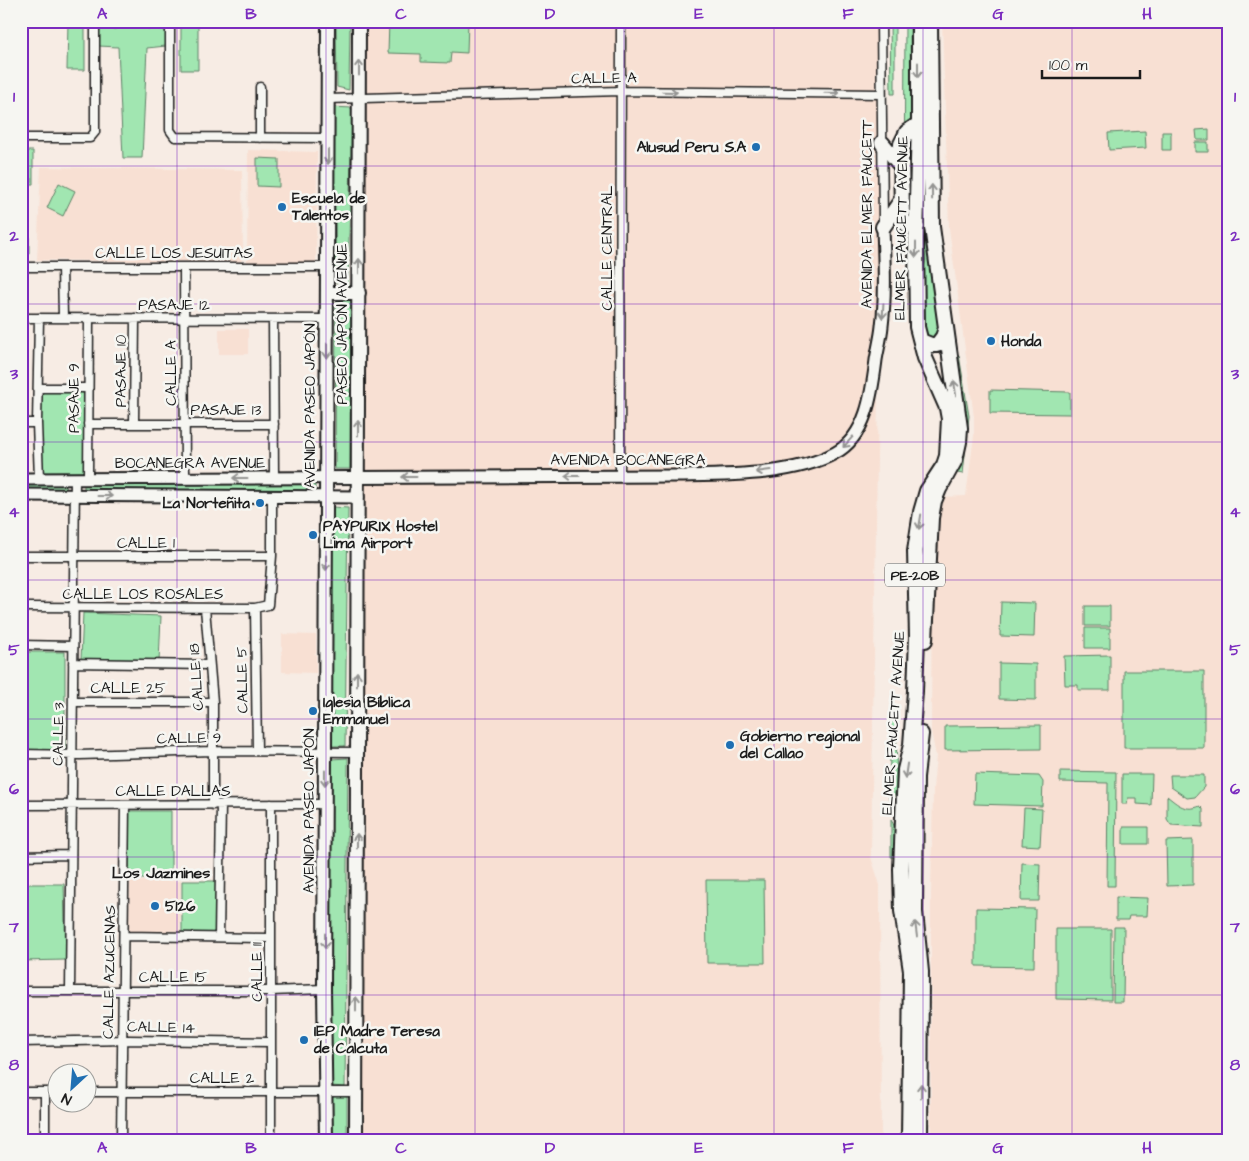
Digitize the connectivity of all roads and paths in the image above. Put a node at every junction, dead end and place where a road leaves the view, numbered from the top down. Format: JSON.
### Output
{"nodes":[{"id":1,"x":95,"y":21,"type":"edge"},
{"id":2,"x":170,"y":21,"type":"edge"},
{"id":3,"x":328,"y":21,"type":"edge"},
{"id":4,"x":359,"y":21,"type":"edge"},
{"id":5,"x":621,"y":21,"type":"edge"},
{"id":6,"x":881,"y":21,"type":"edge"},
{"id":7,"x":919,"y":21,"type":"edge"},
{"id":8,"x":930,"y":21,"type":"edge"},
{"id":9,"x":924,"y":38,"type":"junction"},
{"id":10,"x":260,"y":87,"type":"dead end"},
{"id":11,"x":621,"y":91,"type":"junction"},
{"id":12,"x":881,"y":94,"type":"junction"},
{"id":13,"x":359,"y":97,"type":"junction"},
{"id":14,"x":328,"y":99,"type":"junction"},
{"id":15,"x":925,"y":120,"type":"junction"},
{"id":16,"x":21,"y":138,"type":"edge"},
{"id":17,"x":260,"y":138,"type":"junction"},
{"id":18,"x":328,"y":138,"type":"junction"},
{"id":19,"x":882,"y":143,"type":"junction"},
{"id":20,"x":901,"y":166,"type":"junction"},
{"id":21,"x":900,"y":202,"type":"junction"},
{"id":22,"x":883,"y":227,"type":"junction"},
{"id":23,"x":917,"y":228,"type":"junction"},
{"id":24,"x":62,"y":267,"type":"junction"},
{"id":25,"x":184,"y":267,"type":"junction"},
{"id":26,"x":327,"y":267,"type":"junction"},
{"id":27,"x":21,"y":268,"type":"edge"},
{"id":28,"x":327,"y":293,"type":"junction"},
{"id":29,"x":359,"y":293,"type":"junction"},
{"id":30,"x":21,"y":318,"type":"edge"},
{"id":31,"x":39,"y":318,"type":"junction"},
{"id":32,"x":63,"y":318,"type":"junction"},
{"id":33,"x":89,"y":318,"type":"junction"},
{"id":34,"x":135,"y":318,"type":"junction"},
{"id":35,"x":185,"y":318,"type":"junction"},
{"id":36,"x":273,"y":319,"type":"junction"},
{"id":37,"x":327,"y":319,"type":"junction"},
{"id":38,"x":946,"y":328,"type":"junction"},
{"id":39,"x":921,"y":341,"type":"junction"},
{"id":40,"x":39,"y":388,"type":"junction"},
{"id":41,"x":88,"y":388,"type":"junction"},
{"id":42,"x":869,"y":405,"type":"joint"},
{"id":43,"x":21,"y":423,"type":"edge"},
{"id":44,"x":37,"y":423,"type":"junction"},
{"id":45,"x":88,"y":424,"type":"junction"},
{"id":46,"x":134,"y":424,"type":"junction"},
{"id":47,"x":185,"y":424,"type":"junction"},
{"id":48,"x":274,"y":424,"type":"junction"},
{"id":49,"x":620,"y":476,"type":"junction"},
{"id":50,"x":327,"y":477,"type":"junction"},
{"id":51,"x":358,"y":477,"type":"junction"},
{"id":52,"x":75,"y":478,"type":"junction"},
{"id":53,"x":88,"y":478,"type":"junction"},
{"id":54,"x":185,"y":478,"type":"junction"},
{"id":55,"x":274,"y":478,"type":"junction"},
{"id":56,"x":21,"y":479,"type":"edge"},
{"id":57,"x":39,"y":479,"type":"junction"},
{"id":58,"x":21,"y":495,"type":"edge"},
{"id":59,"x":74,"y":495,"type":"junction"},
{"id":60,"x":272,"y":497,"type":"junction"},
{"id":61,"x":326,"y":497,"type":"junction"},
{"id":62,"x":358,"y":497,"type":"junction"},
{"id":63,"x":21,"y":556,"type":"edge"},
{"id":64,"x":74,"y":556,"type":"junction"},
{"id":65,"x":272,"y":556,"type":"junction"},
{"id":66,"x":21,"y":608,"type":"edge"},
{"id":67,"x":74,"y":608,"type":"junction"},
{"id":68,"x":205,"y":608,"type":"junction"},
{"id":69,"x":255,"y":608,"type":"junction"},
{"id":70,"x":21,"y":646,"type":"edge"},
{"id":71,"x":73,"y":646,"type":"junction"},
{"id":72,"x":73,"y":663,"type":"junction"},
{"id":73,"x":209,"y":665,"type":"junction"},
{"id":74,"x":72,"y":702,"type":"junction"},
{"id":75,"x":213,"y":702,"type":"junction"},
{"id":76,"x":212,"y":751,"type":"junction"},
{"id":77,"x":257,"y":752,"type":"junction"},
{"id":78,"x":325,"y":752,"type":"junction"},
{"id":79,"x":357,"y":752,"type":"junction"},
{"id":80,"x":21,"y":754,"type":"edge"},
{"id":81,"x":71,"y":754,"type":"junction"},
{"id":82,"x":271,"y":804,"type":"junction"},
{"id":83,"x":325,"y":804,"type":"junction"},
{"id":84,"x":21,"y":805,"type":"edge"},
{"id":85,"x":72,"y":805,"type":"junction"},
{"id":86,"x":125,"y":805,"type":"junction"},
{"id":87,"x":217,"y":805,"type":"junction"},
{"id":88,"x":71,"y":855,"type":"junction"},
{"id":89,"x":21,"y":856,"type":"edge"},
{"id":90,"x":124,"y":936,"type":"junction"},
{"id":91,"x":219,"y":937,"type":"junction"},
{"id":92,"x":271,"y":938,"type":"junction"},
{"id":93,"x":324,"y":989,"type":"junction"},
{"id":94,"x":21,"y":990,"type":"edge"},
{"id":95,"x":70,"y":991,"type":"junction"},
{"id":96,"x":123,"y":991,"type":"junction"},
{"id":97,"x":271,"y":992,"type":"junction"},
{"id":98,"x":122,"y":1040,"type":"junction"},
{"id":99,"x":21,"y":1042,"type":"edge"},
{"id":100,"x":271,"y":1042,"type":"junction"},
{"id":101,"x":21,"y":1092,"type":"edge"},
{"id":102,"x":45,"y":1092,"type":"joint"},
{"id":103,"x":98,"y":1092,"type":"edge"},
{"id":104,"x":122,"y":1092,"type":"junction"},
{"id":105,"x":271,"y":1092,"type":"junction"},
{"id":106,"x":325,"y":1092,"type":"junction"},
{"id":107,"x":356,"y":1092,"type":"junction"},
{"id":108,"x":45,"y":1140,"type":"edge"},
{"id":109,"x":121,"y":1140,"type":"edge"},
{"id":110,"x":270,"y":1140,"type":"edge"},
{"id":111,"x":326,"y":1140,"type":"edge"},
{"id":112,"x":356,"y":1140,"type":"edge"},
{"id":113,"x":909,"y":1140,"type":"edge"},
{"id":114,"x":920,"y":1140,"type":"edge"}],
"edges":[{"from":1,"to":16,"type":"street"},
{"from":2,"to":17,"type":"street"},
{"from":3,"to":14,"type":"main road","name":"PASEO JAPÓN AVENUE"},
{"from":13,"to":4,"type":"main road","name":"PASEO JAPÓN AVENUE","one_way":true},
{"from":5,"to":11,"type":"street","name":"CALLE CENTRAL"},
{"from":6,"to":12,"type":"street","name":"AVENIDA ELMER FAUCETT"},
{"from":7,"to":9,"type":"highway","name":"ELMER FAUCETT AVENUE","number":"PE-20B"},
{"from":8,"to":9,"type":"highway","name":"ELMER FAUCETT AVENUE","number":"PE-20B"},
{"from":9,"to":15,"type":"highway","name":"ELMER FAUCETT AVENUE","number":"PE-20B"},
{"from":10,"to":17,"type":"street"},
{"from":11,"to":12,"type":"street","name":"CALLE A","one_way":true},
{"from":11,"to":13,"type":"street","name":"CALLE A"},
{"from":11,"to":49,"type":"street","name":"CALLE CENTRAL"},
{"from":12,"to":19,"type":"street","name":"AVENIDA ELMER FAUCETT"},
{"from":13,"to":14,"type":"street","name":"CALLE A"},
{"from":29,"to":13,"type":"main road","name":"PASEO JAPÓN AVENUE","one_way":true},
{"from":14,"to":18,"type":"main road","name":"PASEO JAPÓN AVENUE"},
{"from":15,"to":20,"type":"highway"},
{"from":15,"to":23,"type":"highway","name":"ELMER FAUCETT AVENUE","number":"PE-20B"},
{"from":38,"to":15,"type":"highway","name":"ELMER FAUCETT AVENUE","number":"PE-20B","one_way":true},
{"from":17,"to":18,"type":"street"},
{"from":18,"to":26,"type":"main road","name":"PASEO JAPÓN AVENUE","one_way":true},
{"from":19,"to":20,"type":"highway"},
{"from":19,"to":22,"type":"street","name":"AVENIDA ELMER FAUCETT"},
{"from":20,"to":21,"type":"highway"},
{"from":21,"to":22,"type":"highway"},
{"from":21,"to":23,"type":"highway"},
{"from":22,"to":42,"type":"street","name":"AVENIDA ELMER FAUCETT","one_way":true},
{"from":23,"to":39,"type":"highway","name":"ELMER FAUCETT AVENUE","number":"PE-20B","one_way":true},
{"from":24,"to":25,"type":"street","name":"CALLE LOS JESUITAS"},
{"from":24,"to":27,"type":"street","name":"CALLE LOS JESUITAS"},
{"from":24,"to":32,"type":"street"},
{"from":25,"to":26,"type":"street","name":"CALLE LOS JESUITAS"},
{"from":25,"to":35,"type":"street","name":"CALLE A"},
{"from":26,"to":28,"type":"main road","name":"PASEO JAPÓN AVENUE"},
{"from":28,"to":29,"type":"main road"},
{"from":28,"to":37,"type":"main road","name":"PASEO JAPÓN AVENUE"},
{"from":51,"to":29,"type":"main road","name":"PASEO JAPÓN AVENUE","one_way":true},
{"from":30,"to":31,"type":"street","name":"PASAJE 12"},
{"from":31,"to":32,"type":"street","name":"PASAJE 12"},
{"from":31,"to":40,"type":"street"},
{"from":32,"to":33,"type":"street","name":"PASAJE 12"},
{"from":33,"to":34,"type":"street","name":"PASAJE 12"},
{"from":33,"to":41,"type":"street","name":"PASAJE 9"},
{"from":34,"to":35,"type":"street","name":"PASAJE 12"},
{"from":34,"to":46,"type":"street","name":"PASAJE 10"},
{"from":35,"to":36,"type":"street","name":"PASAJE 12"},
{"from":35,"to":47,"type":"street","name":"CALLE A"},
{"from":36,"to":37,"type":"street","name":"PASAJE 12"},
{"from":36,"to":48,"type":"street"},
{"from":37,"to":50,"type":"main road","name":"AVENIDA PASEO JAPÓN","one_way":true},
{"from":38,"to":39,"type":"highway"},
{"from":114,"to":38,"type":"highway","name":"ELMER FAUCETT AVENUE","number":"PE-20B","one_way":true},
{"from":39,"to":113,"type":"highway","name":"ELMER FAUCETT AVENUE","number":"PE-20B","one_way":true},
{"from":40,"to":41,"type":"street"},
{"from":40,"to":44,"type":"street"},
{"from":41,"to":45,"type":"street","name":"PASAJE 9"},
{"from":42,"to":49,"type":"street","name":"AVENIDA BOCANEGRA","one_way":true},
{"from":43,"to":44,"type":"street"},
{"from":44,"to":57,"type":"street"},
{"from":45,"to":46,"type":"street","name":"PASAJE 13"},
{"from":45,"to":53,"type":"street","name":"PASAJE 9"},
{"from":46,"to":47,"type":"street","name":"PASAJE 13"},
{"from":47,"to":48,"type":"street","name":"PASAJE 13"},
{"from":47,"to":54,"type":"street","name":"CALLE A"},
{"from":48,"to":55,"type":"street"},
{"from":49,"to":51,"type":"street","name":"AVENIDA BOCANEGRA","one_way":true},
{"from":50,"to":51,"type":"street","name":"BOCANEGRA AVENUE"},
{"from":50,"to":55,"type":"street","name":"BOCANEGRA AVENUE"},
{"from":50,"to":61,"type":"main road","name":"AVENIDA PASEO JAPÓN"},
{"from":51,"to":62,"type":"main road"},
{"from":52,"to":53,"type":"street","name":"BOCANEGRA AVENUE"},
{"from":52,"to":57,"type":"street","name":"BOCANEGRA AVENUE"},
{"from":52,"to":59,"type":"street","name":"CALLE 3"},
{"from":53,"to":54,"type":"street","name":"BOCANEGRA AVENUE"},
{"from":55,"to":54,"type":"street","name":"BOCANEGRA AVENUE","one_way":true},
{"from":56,"to":57,"type":"street","name":"BOCANEGRA AVENUE"},
{"from":58,"to":59,"type":"street"},
{"from":59,"to":60,"type":"street","one_way":true},
{"from":59,"to":64,"type":"street","name":"CALLE 3"},
{"from":60,"to":61,"type":"street"},
{"from":60,"to":65,"type":"street"},
{"from":61,"to":62,"type":"street"},
{"from":61,"to":78,"type":"main road","name":"AVENIDA PASEO JAPÓN","one_way":true},
{"from":79,"to":62,"type":"main road","one_way":true},
{"from":63,"to":64,"type":"street","name":"CALLE 1"},
{"from":64,"to":65,"type":"street","name":"CALLE 1"},
{"from":64,"to":67,"type":"street","name":"CALLE 3"},
{"from":65,"to":69,"type":"street","name":"CALLE LOS ROSALES"},
{"from":66,"to":67,"type":"street","name":"CALLE LOS ROSALES"},
{"from":67,"to":68,"type":"street","name":"CALLE LOS ROSALES"},
{"from":67,"to":71,"type":"street","name":"CALLE 3"},
{"from":68,"to":69,"type":"street","name":"CALLE LOS ROSALES"},
{"from":68,"to":73,"type":"street","name":"CALLE 18"},
{"from":69,"to":77,"type":"street","name":"CALLE 5"},
{"from":70,"to":71,"type":"street"},
{"from":71,"to":72,"type":"street","name":"CALLE 3"},
{"from":72,"to":73,"type":"street"},
{"from":72,"to":74,"type":"street","name":"CALLE 3"},
{"from":73,"to":75,"type":"street","name":"CALLE 18"},
{"from":74,"to":75,"type":"street","name":"CALLE 25"},
{"from":74,"to":81,"type":"street","name":"CALLE 3"},
{"from":75,"to":76,"type":"street","name":"CALLE 18"},
{"from":76,"to":77,"type":"street","name":"CALLE 9"},
{"from":76,"to":81,"type":"street","name":"CALLE 9"},
{"from":76,"to":87,"type":"street","name":"CALLE 18"},
{"from":77,"to":78,"type":"street","name":"CALLE 9"},
{"from":78,"to":79,"type":"street","name":"CALLE 9"},
{"from":78,"to":83,"type":"main road","name":"AVENIDA PASEO JAPÓN","one_way":true},
{"from":107,"to":79,"type":"main road","one_way":true},
{"from":80,"to":81,"type":"street","name":"CALLE 9"},
{"from":81,"to":85,"type":"street","name":"CALLE 3"},
{"from":82,"to":83,"type":"street","name":"CALLE DALLAS"},
{"from":82,"to":87,"type":"street","name":"CALLE DALLAS"},
{"from":82,"to":92,"type":"street","name":"CALLE 11"},
{"from":83,"to":93,"type":"main road","name":"AVENIDA PASEO JAPÓN","one_way":true},
{"from":84,"to":85,"type":"street","name":"CALLE DALLAS"},
{"from":85,"to":86,"type":"street","name":"CALLE DALLAS"},
{"from":85,"to":88,"type":"street","name":"CALLE 3"},
{"from":86,"to":87,"type":"street","name":"CALLE DALLAS"},
{"from":86,"to":90,"type":"street","name":"CALLE AZUCENAS"},
{"from":87,"to":91,"type":"street","name":"CALLE 18"},
{"from":88,"to":89,"type":"street"},
{"from":88,"to":95,"type":"street","name":"CALLE 3"},
{"from":90,"to":91,"type":"street"},
{"from":90,"to":96,"type":"street","name":"CALLE AZUCENAS"},
{"from":91,"to":92,"type":"street"},
{"from":92,"to":97,"type":"street","name":"CALLE 11"},
{"from":93,"to":97,"type":"street","name":"CALLE 15"},
{"from":93,"to":106,"type":"main road","name":"AVENIDA PASEO JAPÓN"},
{"from":94,"to":95,"type":"street","name":"CALLE 15"},
{"from":95,"to":96,"type":"street","name":"CALLE 15"},
{"from":96,"to":97,"type":"street","name":"CALLE 15"},
{"from":96,"to":98,"type":"street","name":"CALLE AZUCENAS"},
{"from":97,"to":100,"type":"street","name":"CALLE 11"},
{"from":98,"to":99,"type":"street","name":"CALLE 14"},
{"from":98,"to":100,"type":"street","name":"CALLE 14"},
{"from":98,"to":104,"type":"street","name":"CALLE AZUCENAS"},
{"from":100,"to":105,"type":"street","name":"CALLE 11"},
{"from":101,"to":102,"type":"street"},
{"from":102,"to":108,"type":"street"},
{"from":103,"to":104,"type":"street","name":"CALLE 2"},
{"from":104,"to":105,"type":"street","name":"CALLE 2"},
{"from":104,"to":109,"type":"street","name":"CALLE AZUCENAS"},
{"from":105,"to":106,"type":"street","name":"CALLE 2"},
{"from":105,"to":110,"type":"street","name":"CALLE 11"},
{"from":106,"to":107,"type":"street","name":"CALLE 2"},
{"from":106,"to":111,"type":"main road","name":"AVENIDA PASEO JAPÓN"},
{"from":107,"to":112,"type":"main road"}]}
